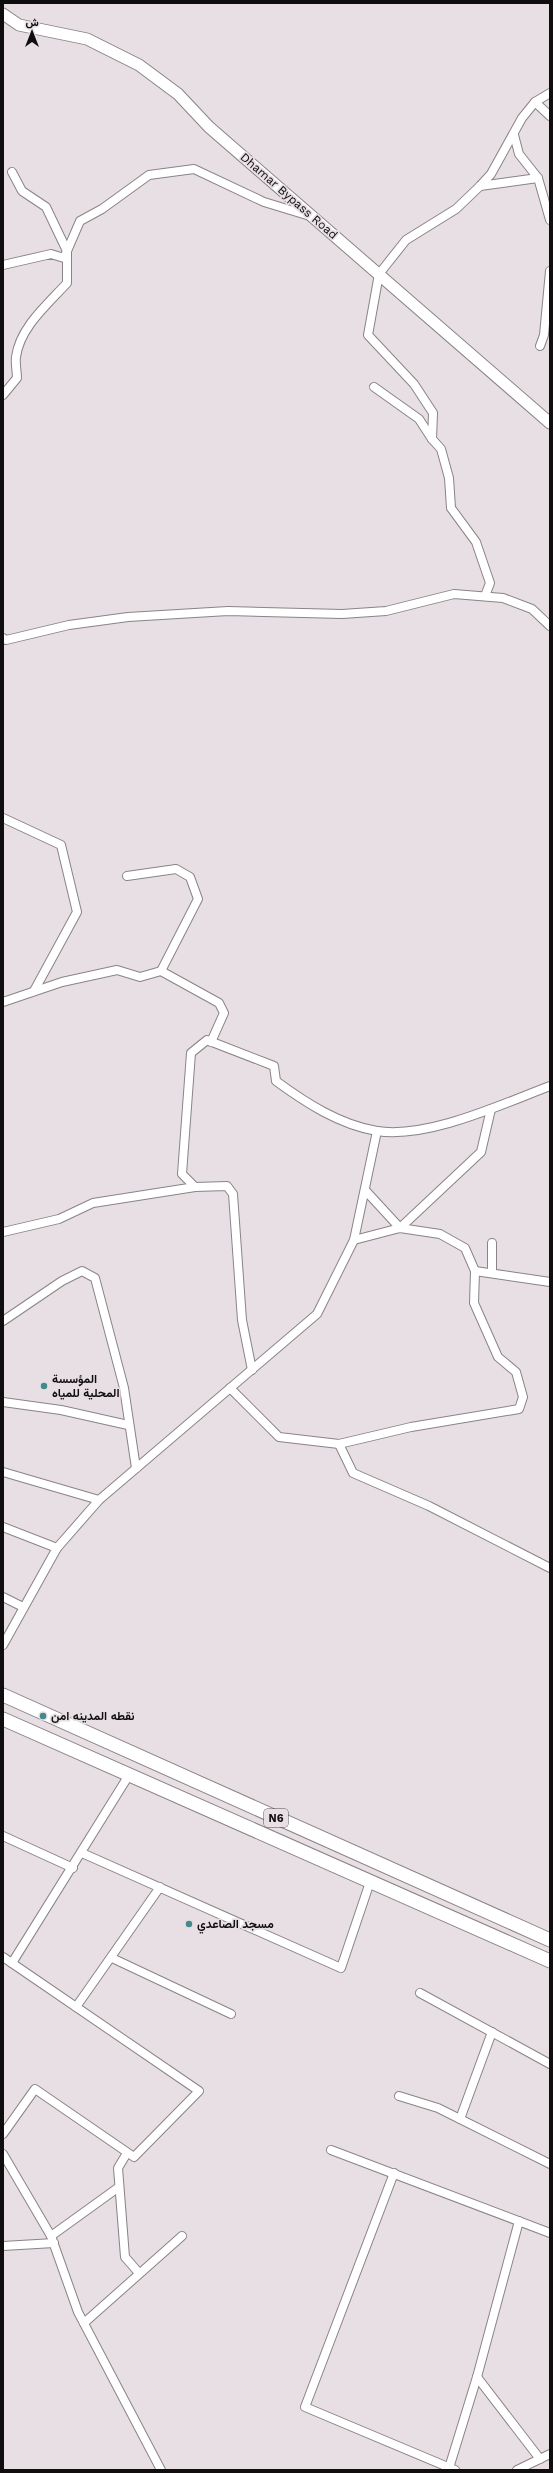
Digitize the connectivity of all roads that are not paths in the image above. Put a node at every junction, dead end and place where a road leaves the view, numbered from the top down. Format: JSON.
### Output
{"nodes":[{"id":1,"x":3,"y":14,"type":"edge"},
{"id":2,"x":550,"y":92,"type":"edge"},
{"id":3,"x":536,"y":102,"type":"junction"},
{"id":4,"x":550,"y":116,"type":"edge"},
{"id":5,"x":514,"y":135,"type":"junction"},
{"id":6,"x":12,"y":172,"type":"dead end"},
{"id":7,"x":538,"y":178,"type":"junction"},
{"id":8,"x":480,"y":186,"type":"junction"},
{"id":9,"x":312,"y":217,"type":"junction"},
{"id":10,"x":550,"y":220,"type":"edge"},
{"id":11,"x":66,"y":251,"type":"junction"},
{"id":12,"x":3,"y":265,"type":"edge"},
{"id":13,"x":550,"y":272,"type":"edge"},
{"id":14,"x":379,"y":274,"type":"junction"},
{"id":15,"x":550,"y":326,"type":"edge"},
{"id":16,"x":544,"y":334,"type":"junction"},
{"id":17,"x":540,"y":346,"type":"dead end"},
{"id":18,"x":374,"y":387,"type":"dead end"},
{"id":19,"x":3,"y":395,"type":"edge"},
{"id":20,"x":550,"y":423,"type":"edge"},
{"id":21,"x":432,"y":439,"type":"junction"},
{"id":22,"x":485,"y":596,"type":"junction"},
{"id":23,"x":550,"y":626,"type":"edge"},
{"id":24,"x":3,"y":638,"type":"edge"},
{"id":25,"x":3,"y":818,"type":"edge"},
{"id":26,"x":127,"y":876,"type":"dead end"},
{"id":27,"x":161,"y":971,"type":"junction"},
{"id":28,"x":34,"y":991,"type":"junction"},
{"id":29,"x":3,"y":1002,"type":"edge"},
{"id":30,"x":211,"y":1042,"type":"junction"},
{"id":31,"x":550,"y":1086,"type":"edge"},
{"id":32,"x":491,"y":1109,"type":"junction"},
{"id":33,"x":377,"y":1131,"type":"junction"},
{"id":34,"x":195,"y":1187,"type":"junction"},
{"id":35,"x":365,"y":1190,"type":"junction"},
{"id":36,"x":400,"y":1228,"type":"junction"},
{"id":37,"x":3,"y":1232,"type":"edge"},
{"id":38,"x":354,"y":1240,"type":"junction"},
{"id":39,"x":492,"y":1242,"type":"dead end"},
{"id":40,"x":475,"y":1271,"type":"junction"},
{"id":41,"x":492,"y":1273,"type":"junction"},
{"id":42,"x":550,"y":1282,"type":"edge"},
{"id":43,"x":3,"y":1320,"type":"edge"},
{"id":44,"x":252,"y":1370,"type":"junction"},
{"id":45,"x":230,"y":1388,"type":"junction"},
{"id":46,"x":3,"y":1402,"type":"edge"},
{"id":47,"x":128,"y":1425,"type":"junction"},
{"id":48,"x":339,"y":1444,"type":"junction"},
{"id":49,"x":136,"y":1468,"type":"junction"},
{"id":50,"x":3,"y":1472,"type":"edge"},
{"id":51,"x":99,"y":1500,"type":"junction"},
{"id":52,"x":3,"y":1527,"type":"edge"},
{"id":53,"x":57,"y":1548,"type":"junction"},
{"id":54,"x":550,"y":1568,"type":"edge"},
{"id":55,"x":3,"y":1597,"type":"edge"},
{"id":56,"x":24,"y":1607,"type":"junction"},
{"id":57,"x":3,"y":1645,"type":"edge"},
{"id":58,"x":3,"y":1695,"type":"edge"},
{"id":59,"x":3,"y":1719,"type":"edge"},
{"id":60,"x":80,"y":1730,"type":"junction"},
{"id":61,"x":70,"y":1749,"type":"junction"},
{"id":62,"x":129,"y":1775,"type":"junction"},
{"id":63,"x":3,"y":1836,"type":"edge"},
{"id":64,"x":82,"y":1853,"type":"junction"},
{"id":65,"x":73,"y":1868,"type":"junction"},
{"id":66,"x":370,"y":1882,"type":"junction"},
{"id":67,"x":160,"y":1888,"type":"junction"},
{"id":68,"x":550,"y":1940,"type":"edge"},
{"id":69,"x":3,"y":1957,"type":"edge"},
{"id":70,"x":112,"y":1958,"type":"junction"},
{"id":71,"x":550,"y":1961,"type":"edge"},
{"id":72,"x":12,"y":1963,"type":"junction"},
{"id":73,"x":420,"y":1993,"type":"dead end"},
{"id":74,"x":76,"y":2007,"type":"junction"},
{"id":75,"x":231,"y":2014,"type":"dead end"},
{"id":76,"x":492,"y":2032,"type":"junction"},
{"id":77,"x":550,"y":2064,"type":"edge"},
{"id":78,"x":399,"y":2096,"type":"dead end"},
{"id":79,"x":460,"y":2119,"type":"junction"},
{"id":80,"x":3,"y":2134,"type":"edge"},
{"id":81,"x":331,"y":2150,"type":"dead end"},
{"id":82,"x":127,"y":2153,"type":"junction"},
{"id":83,"x":3,"y":2154,"type":"edge"},
{"id":84,"x":550,"y":2164,"type":"edge"},
{"id":85,"x":394,"y":2174,"type":"junction"},
{"id":86,"x":119,"y":2186,"type":"junction"},
{"id":87,"x":519,"y":2221,"type":"junction"},
{"id":88,"x":550,"y":2233,"type":"edge"},
{"id":89,"x":182,"y":2236,"type":"dead end"},
{"id":90,"x":52,"y":2239,"type":"junction"},
{"id":91,"x":3,"y":2246,"type":"edge"},
{"id":92,"x":139,"y":2273,"type":"junction"},
{"id":93,"x":84,"y":2323,"type":"junction"},
{"id":94,"x":477,"y":2377,"type":"junction"},
{"id":95,"x":550,"y":2454,"type":"edge"},
{"id":96,"x":540,"y":2459,"type":"junction"},
{"id":97,"x":452,"y":2469,"type":"edge"},
{"id":98,"x":161,"y":2470,"type":"edge"},
{"id":99,"x":517,"y":2470,"type":"edge"}],
"edges":[{"from":1,"to":9,"type":"main road","name":"Dhamar Bypass Road"},
{"from":2,"to":3,"type":"street"},
{"from":3,"to":4,"type":"street"},
{"from":3,"to":5,"type":"street"},
{"from":5,"to":7,"type":"street"},
{"from":5,"to":8,"type":"street"},
{"from":6,"to":11,"type":"street"},
{"from":7,"to":8,"type":"street"},
{"from":7,"to":10,"type":"street"},
{"from":8,"to":14,"type":"street"},
{"from":9,"to":11,"type":"street"},
{"from":9,"to":14,"type":"main road","name":"Dhamar Bypass Road"},
{"from":11,"to":12,"type":"street"},
{"from":11,"to":19,"type":"street"},
{"from":13,"to":16,"type":"street"},
{"from":14,"to":20,"type":"main road","name":"Dhamar Bypass Road"},
{"from":14,"to":21,"type":"street"},
{"from":15,"to":16,"type":"street"},
{"from":16,"to":17,"type":"street"},
{"from":18,"to":21,"type":"street"},
{"from":21,"to":22,"type":"street"},
{"from":22,"to":23,"type":"street"},
{"from":22,"to":24,"type":"street"},
{"from":25,"to":28,"type":"street"},
{"from":26,"to":27,"type":"street"},
{"from":27,"to":28,"type":"street"},
{"from":27,"to":30,"type":"street"},
{"from":28,"to":29,"type":"street"},
{"from":30,"to":33,"type":"street"},
{"from":30,"to":34,"type":"street"},
{"from":31,"to":32,"type":"street"},
{"from":32,"to":33,"type":"street"},
{"from":32,"to":36,"type":"street"},
{"from":33,"to":35,"type":"street"},
{"from":34,"to":37,"type":"street"},
{"from":34,"to":44,"type":"street"},
{"from":35,"to":36,"type":"street"},
{"from":35,"to":38,"type":"street"},
{"from":36,"to":38,"type":"street"},
{"from":36,"to":40,"type":"street"},
{"from":38,"to":44,"type":"street"},
{"from":39,"to":41,"type":"street"},
{"from":40,"to":41,"type":"street"},
{"from":40,"to":48,"type":"street"},
{"from":41,"to":42,"type":"street"},
{"from":43,"to":47,"type":"street"},
{"from":44,"to":45,"type":"street"},
{"from":45,"to":48,"type":"street"},
{"from":45,"to":49,"type":"street"},
{"from":46,"to":47,"type":"street"},
{"from":47,"to":49,"type":"street"},
{"from":48,"to":54,"type":"street"},
{"from":49,"to":51,"type":"street"},
{"from":50,"to":51,"type":"street"},
{"from":51,"to":53,"type":"street"},
{"from":52,"to":53,"type":"street"},
{"from":53,"to":56,"type":"street"},
{"from":55,"to":56,"type":"street"},
{"from":56,"to":57,"type":"street"},
{"from":58,"to":60,"type":"main road","number":"N6"},
{"from":59,"to":61,"type":"main road","number":"N6"},
{"from":60,"to":61,"type":"main road"},
{"from":60,"to":68,"type":"main road","number":"N6"},
{"from":61,"to":62,"type":"main road","number":"N6"},
{"from":62,"to":64,"type":"street"},
{"from":62,"to":66,"type":"main road","number":"N6"},
{"from":63,"to":65,"type":"street"},
{"from":64,"to":65,"type":"street"},
{"from":64,"to":67,"type":"street"},
{"from":65,"to":72,"type":"street"},
{"from":66,"to":67,"type":"street"},
{"from":66,"to":71,"type":"main road","number":"N6"},
{"from":67,"to":70,"type":"street"},
{"from":69,"to":72,"type":"street"},
{"from":70,"to":74,"type":"street"},
{"from":70,"to":75,"type":"street"},
{"from":72,"to":74,"type":"street"},
{"from":73,"to":76,"type":"street"},
{"from":74,"to":82,"type":"street"},
{"from":76,"to":77,"type":"street"},
{"from":76,"to":79,"type":"street"},
{"from":78,"to":79,"type":"street"},
{"from":79,"to":84,"type":"street"},
{"from":80,"to":82,"type":"street"},
{"from":81,"to":85,"type":"street"},
{"from":82,"to":86,"type":"street"},
{"from":83,"to":90,"type":"street"},
{"from":85,"to":87,"type":"street"},
{"from":85,"to":97,"type":"street"},
{"from":86,"to":90,"type":"street"},
{"from":86,"to":92,"type":"street"},
{"from":87,"to":88,"type":"street"},
{"from":87,"to":94,"type":"street"},
{"from":89,"to":92,"type":"street"},
{"from":90,"to":91,"type":"street"},
{"from":90,"to":93,"type":"street"},
{"from":92,"to":93,"type":"street"},
{"from":93,"to":98,"type":"street"},
{"from":94,"to":96,"type":"street"},
{"from":94,"to":97,"type":"street"},
{"from":95,"to":96,"type":"street"},
{"from":96,"to":99,"type":"street"}]}
